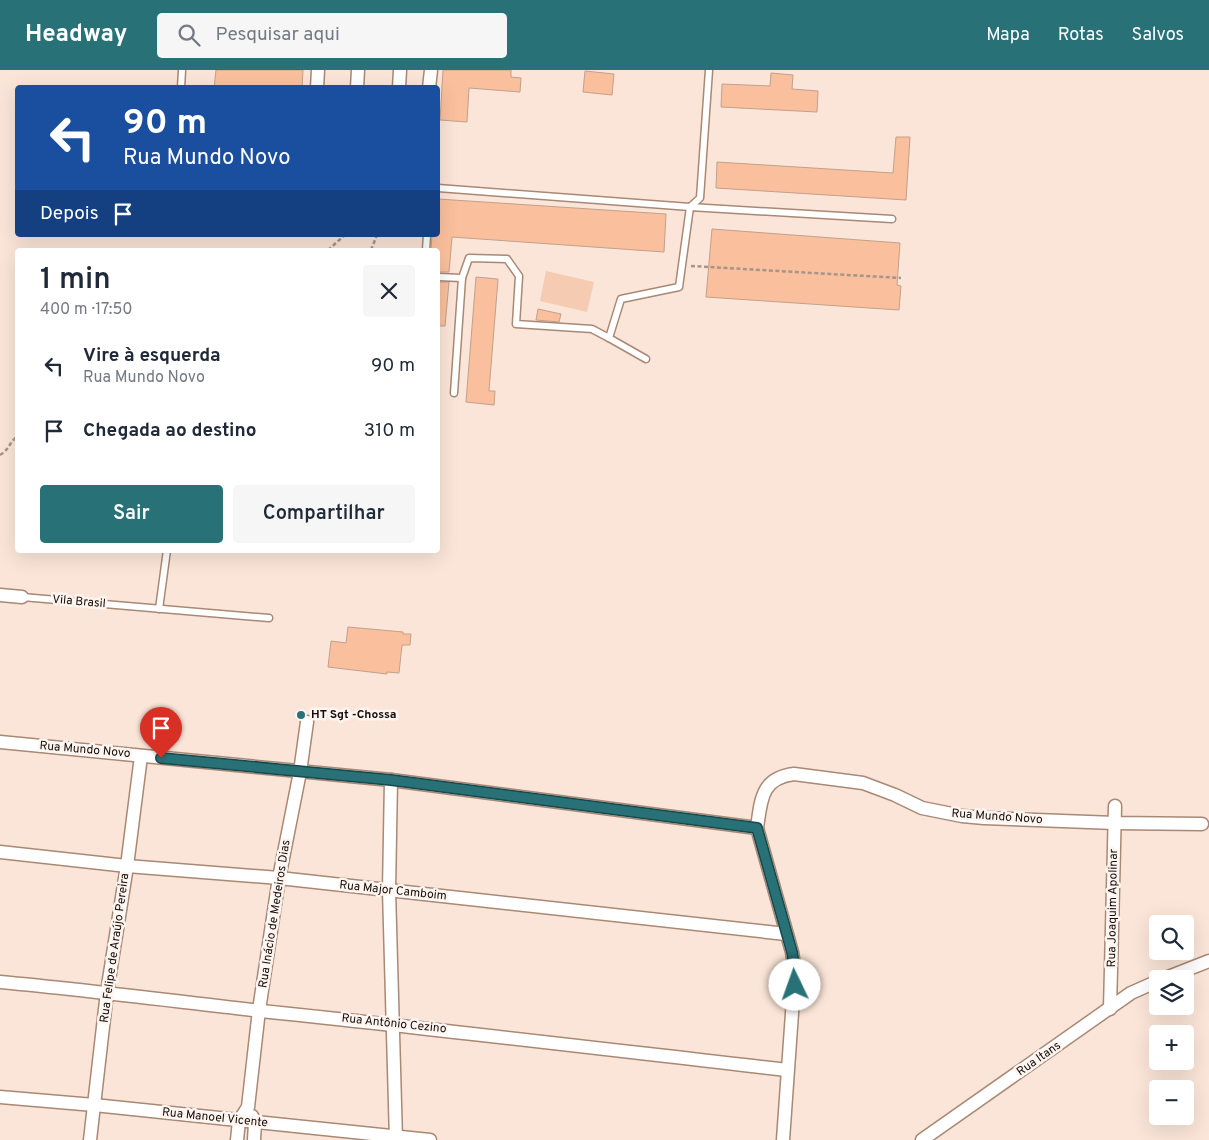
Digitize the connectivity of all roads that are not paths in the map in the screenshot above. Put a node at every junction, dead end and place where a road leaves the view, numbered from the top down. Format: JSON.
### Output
{"nodes":[{"id":1,"x":182,"y":70,"type":"edge"},
{"id":2,"x":318,"y":70,"type":"edge"},
{"id":3,"x":358,"y":70,"type":"edge"},
{"id":4,"x":400,"y":70,"type":"edge"},
{"id":5,"x":431,"y":70,"type":"edge"},
{"id":6,"x":708,"y":70,"type":"edge"},
{"id":7,"x":180,"y":85,"type":"edge"},
{"id":8,"x":317,"y":85,"type":"edge"},
{"id":9,"x":357,"y":85,"type":"edge"},
{"id":10,"x":399,"y":85,"type":"edge"},
{"id":11,"x":429,"y":85,"type":"edge"},
{"id":12,"x":440,"y":188,"type":"edge"},
{"id":13,"x":690,"y":207,"type":"junction"},
{"id":14,"x":892,"y":219,"type":"dead end"},
{"id":15,"x":440,"y":277,"type":"edge"},
{"id":16,"x":462,"y":278,"type":"junction"},
{"id":17,"x":610,"y":338,"type":"junction"},
{"id":18,"x":646,"y":359,"type":"dead end"},
{"id":19,"x":454,"y":393,"type":"dead end"},
{"id":20,"x":167,"y":553,"type":"edge"},
{"id":21,"x":0,"y":595,"type":"edge"},
{"id":22,"x":22,"y":597,"type":"joint"},
{"id":23,"x":159,"y":609,"type":"junction"},
{"id":24,"x":269,"y":618,"type":"dead end"},
{"id":25,"x":307,"y":722,"type":"dead end"},
{"id":26,"x":0,"y":742,"type":"edge"},
{"id":27,"x":141,"y":756,"type":"junction"},
{"id":28,"x":300,"y":772,"type":"junction"},
{"id":29,"x":391,"y":780,"type":"junction"},
{"id":30,"x":1115,"y":806,"type":"dead end"},
{"id":31,"x":1115,"y":823,"type":"junction"},
{"id":32,"x":1202,"y":824,"type":"dead end"},
{"id":33,"x":757,"y":828,"type":"junction"},
{"id":34,"x":0,"y":852,"type":"edge"},
{"id":35,"x":127,"y":866,"type":"junction"},
{"id":36,"x":279,"y":878,"type":"junction"},
{"id":37,"x":389,"y":890,"type":"junction"},
{"id":38,"x":786,"y":934,"type":"junction"},
{"id":39,"x":1209,"y":961,"type":"edge"},
{"id":40,"x":1186,"y":970,"type":"edge"},
{"id":41,"x":0,"y":982,"type":"edge"},
{"id":42,"x":1149,"y":985,"type":"edge"},
{"id":43,"x":107,"y":992,"type":"junction"},
{"id":44,"x":1110,"y":1009,"type":"junction"},
{"id":45,"x":259,"y":1010,"type":"junction"},
{"id":46,"x":394,"y":1024,"type":"junction"},
{"id":47,"x":787,"y":1070,"type":"junction"},
{"id":48,"x":0,"y":1097,"type":"edge"},
{"id":49,"x":94,"y":1105,"type":"junction"},
{"id":50,"x":248,"y":1107,"type":"junction"},
{"id":51,"x":239,"y":1121,"type":"junction"},
{"id":52,"x":255,"y":1123,"type":"junction"},
{"id":53,"x":396,"y":1138,"type":"edge"},
{"id":54,"x":90,"y":1140,"type":"edge"},
{"id":55,"x":237,"y":1140,"type":"edge"},
{"id":56,"x":254,"y":1140,"type":"edge"},
{"id":57,"x":430,"y":1140,"type":"edge"},
{"id":58,"x":784,"y":1140,"type":"edge"},
{"id":59,"x":922,"y":1140,"type":"edge"}],
"edges":[{"from":1,"to":7,"type":"lane"},
{"from":2,"to":8,"type":"street"},
{"from":3,"to":9,"type":"street"},
{"from":4,"to":10,"type":"street"},
{"from":5,"to":11,"type":"street"},
{"from":6,"to":13,"type":"lane"},
{"from":12,"to":13,"type":"lane"},
{"from":13,"to":14,"type":"lane"},
{"from":13,"to":17,"type":"lane"},
{"from":15,"to":16,"type":"lane"},
{"from":16,"to":17,"type":"lane"},
{"from":16,"to":19,"type":"lane"},
{"from":17,"to":18,"type":"lane"},
{"from":20,"to":23,"type":"lane"},
{"from":21,"to":22,"type":"street","name":"Vila Brasil"},
{"from":22,"to":23,"type":"lane","name":"Vila Brasil"},
{"from":23,"to":24,"type":"lane","name":"Vila Brasil"},
{"from":25,"to":28,"type":"street","name":"Rua Inácio de Medeiros Dias"},
{"from":26,"to":27,"type":"street","name":"Rua Mundo Novo"},
{"from":27,"to":28,"type":"street","name":"Rua Mundo Novo"},
{"from":27,"to":35,"type":"street","name":"Rua Felipe de Araújo Pereira"},
{"from":28,"to":29,"type":"street","name":"Rua Mundo Novo"},
{"from":28,"to":36,"type":"street","name":"Rua Inácio de Medeiros Dias"},
{"from":29,"to":33,"type":"street","name":"Rua Mundo Novo"},
{"from":29,"to":37,"type":"street"},
{"from":30,"to":31,"type":"street","name":"Rua Joaquim Apolinar"},
{"from":31,"to":32,"type":"street","name":"Rua Mundo Novo"},
{"from":31,"to":33,"type":"street","name":"Rua Mundo Novo"},
{"from":31,"to":44,"type":"street","name":"Rua Joaquim Apolinar"},
{"from":33,"to":38,"type":"street"},
{"from":34,"to":35,"type":"street","name":"Rua Major Camboim"},
{"from":35,"to":36,"type":"street","name":"Rua Major Camboim"},
{"from":35,"to":43,"type":"street","name":"Rua Felipe de Araújo Pereira"},
{"from":36,"to":37,"type":"street","name":"Rua Major Camboim"},
{"from":36,"to":45,"type":"street","name":"Rua Inácio de Medeiros Dias"},
{"from":37,"to":38,"type":"street","name":"Rua Major Camboim"},
{"from":37,"to":46,"type":"street"},
{"from":38,"to":47,"type":"street"},
{"from":39,"to":40,"type":"street"},
{"from":41,"to":43,"type":"street","name":"Rua Antônio Cezino"},
{"from":42,"to":44,"type":"street","name":"Rua Itans"},
{"from":43,"to":45,"type":"street","name":"Rua Antônio Cezino"},
{"from":43,"to":49,"type":"street","name":"Rua Felipe de Araújo Pereira"},
{"from":44,"to":59,"type":"street","name":"Rua Itans"},
{"from":45,"to":46,"type":"street","name":"Rua Antônio Cezino"},
{"from":45,"to":50,"type":"street","name":"Rua Inácio de Medeiros Dias"},
{"from":46,"to":47,"type":"street","name":"Rua Antônio Cezino"},
{"from":46,"to":53,"type":"street"},
{"from":47,"to":58,"type":"street"},
{"from":48,"to":49,"type":"street","name":"Rua Manoel Vicente"},
{"from":49,"to":51,"type":"street","name":"Rua Manoel Vicente"},
{"from":49,"to":54,"type":"street","name":"Rua Felipe de Araújo Pereira"},
{"from":50,"to":51,"type":"street","name":"Rua Inácio de Medeiros Dias"},
{"from":50,"to":52,"type":"street"},
{"from":51,"to":52,"type":"street","name":"Rua Manoel Vicente"},
{"from":51,"to":55,"type":"street","name":"Rua Inácio de Medeiros Dias"},
{"from":52,"to":53,"type":"street","name":"Rua Manoel Vicente"},
{"from":52,"to":56,"type":"street"},
{"from":53,"to":57,"type":"street","name":"Rua Manoel Vicente"}]}
